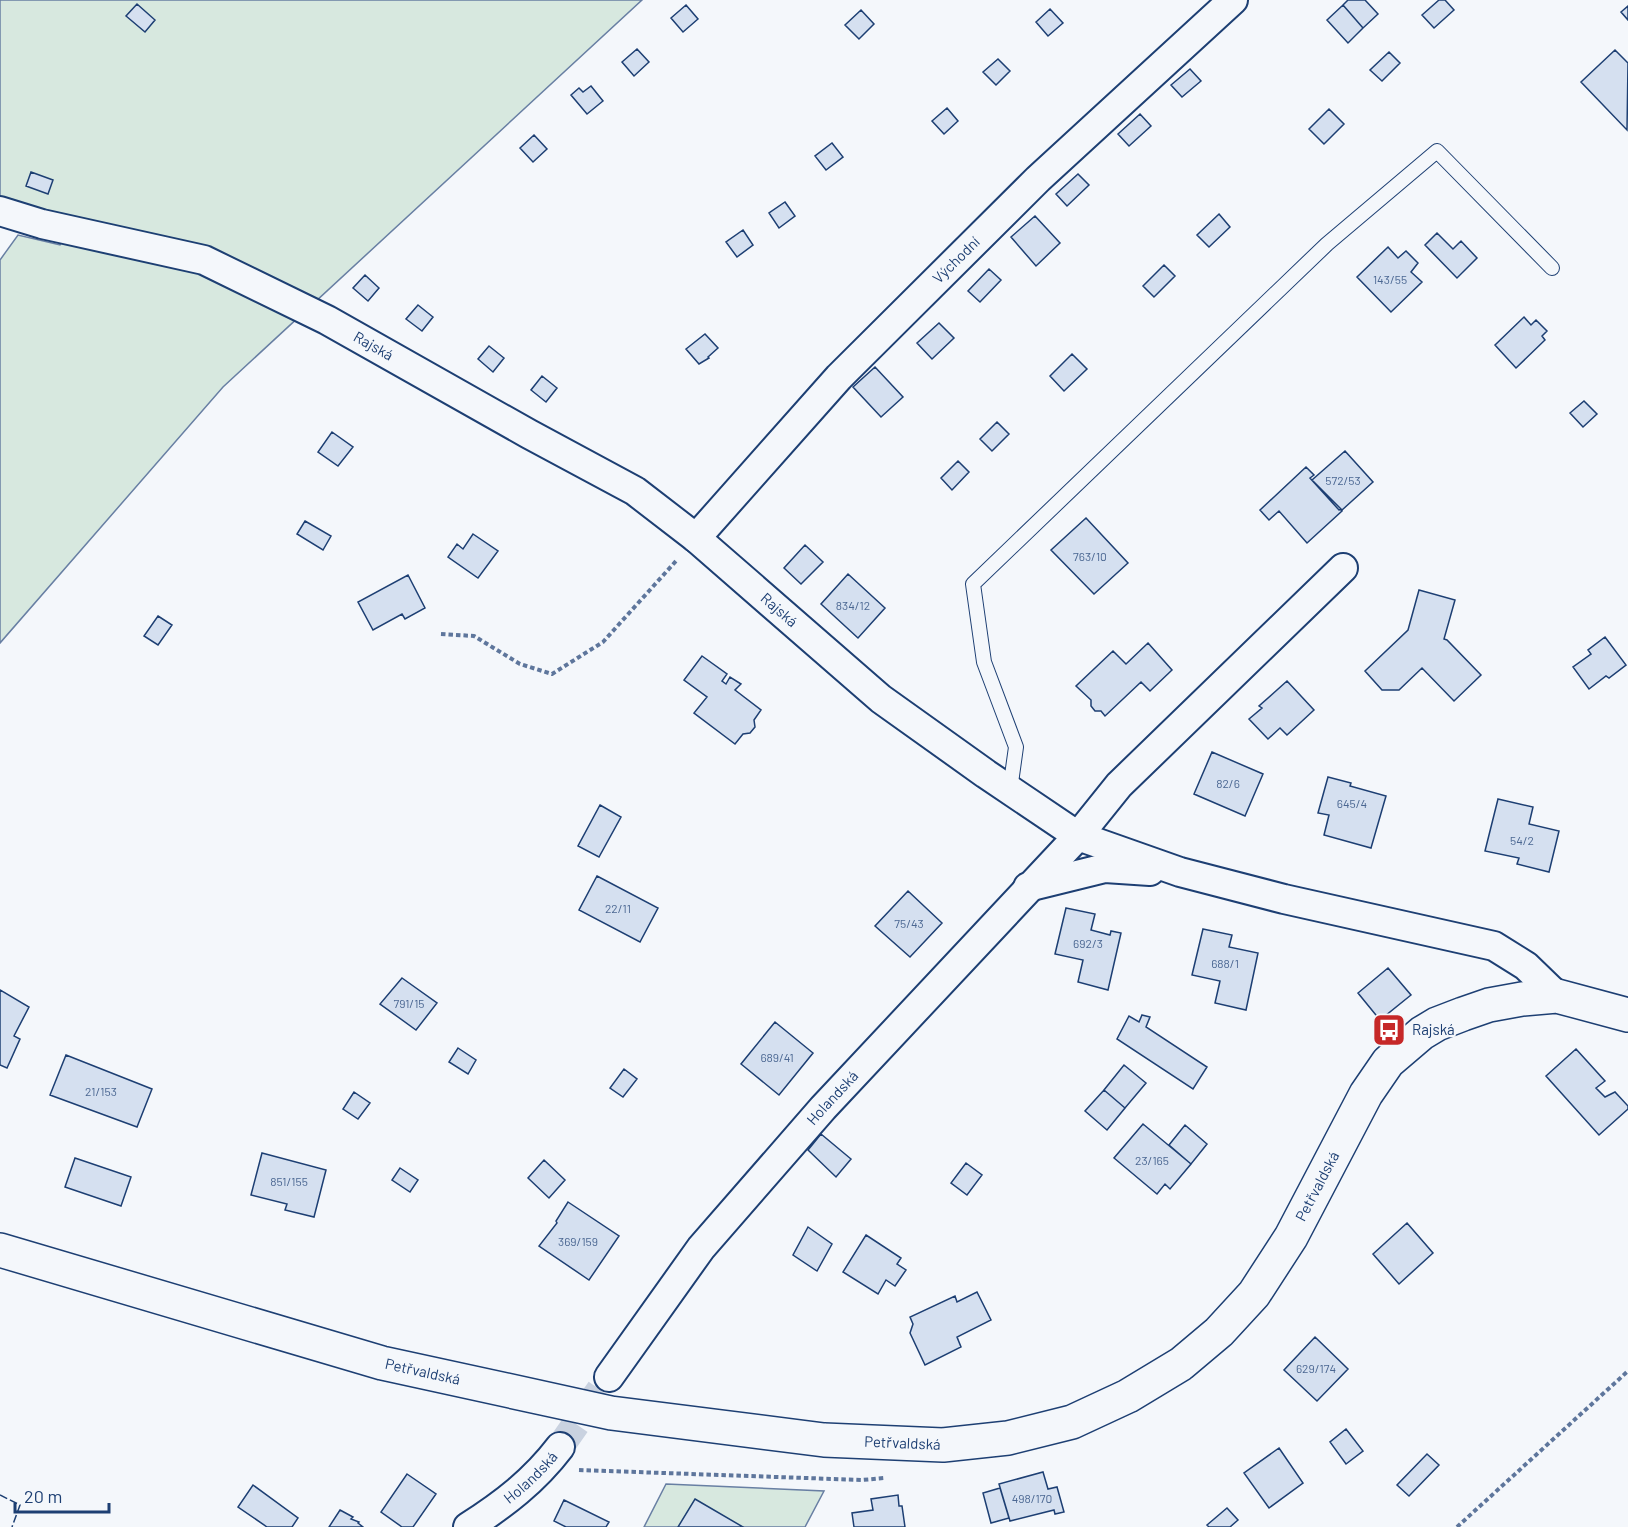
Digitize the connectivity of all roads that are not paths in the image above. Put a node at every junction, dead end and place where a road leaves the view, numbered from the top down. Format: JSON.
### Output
{"nodes":[{"id":1,"x":1233,"y":0,"type":"edge"},
{"id":2,"x":0,"y":211,"type":"edge"},
{"id":3,"x":1552,"y":268,"type":"dead end"},
{"id":4,"x":696,"y":538,"type":"junction"},
{"id":5,"x":1343,"y":568,"type":"dead end"},
{"id":6,"x":1010,"y":790,"type":"junction"},
{"id":7,"x":1078,"y":836,"type":"junction"},
{"id":8,"x":1180,"y":872,"type":"junction"},
{"id":9,"x":1028,"y":887,"type":"junction"},
{"id":10,"x":1557,"y":996,"type":"junction"},
{"id":11,"x":1628,"y":1015,"type":"edge"},
{"id":12,"x":0,"y":1250,"type":"edge"},
{"id":13,"x":609,"y":1377,"type":"tunnel mouth"},
{"id":14,"x":560,"y":1447,"type":"tunnel mouth"},
{"id":15,"x":468,"y":1527,"type":"edge"}],
"edges":[{"from":1,"to":4,"type":"street","name":"Východní"},
{"from":2,"to":4,"type":"street","name":"Rajská"},
{"from":3,"to":6,"type":"lane"},
{"from":4,"to":6,"type":"street","name":"Rajská"},
{"from":5,"to":7,"type":"street","name":"Holandská"},
{"from":6,"to":7,"type":"street","name":"Rajská"},
{"from":7,"to":8,"type":"street","name":"Rajská"},
{"from":7,"to":9,"type":"street","name":"Holandská"},
{"from":8,"to":9,"type":"street"},
{"from":8,"to":10,"type":"street","name":"Rajská"},
{"from":9,"to":13,"type":"street","name":"Holandská"},
{"from":10,"to":11,"type":"street","name":"Petřvaldská"},
{"from":10,"to":12,"type":"street","name":"Petřvaldská"},
{"from":14,"to":15,"type":"street","name":"Holandská"}]}
